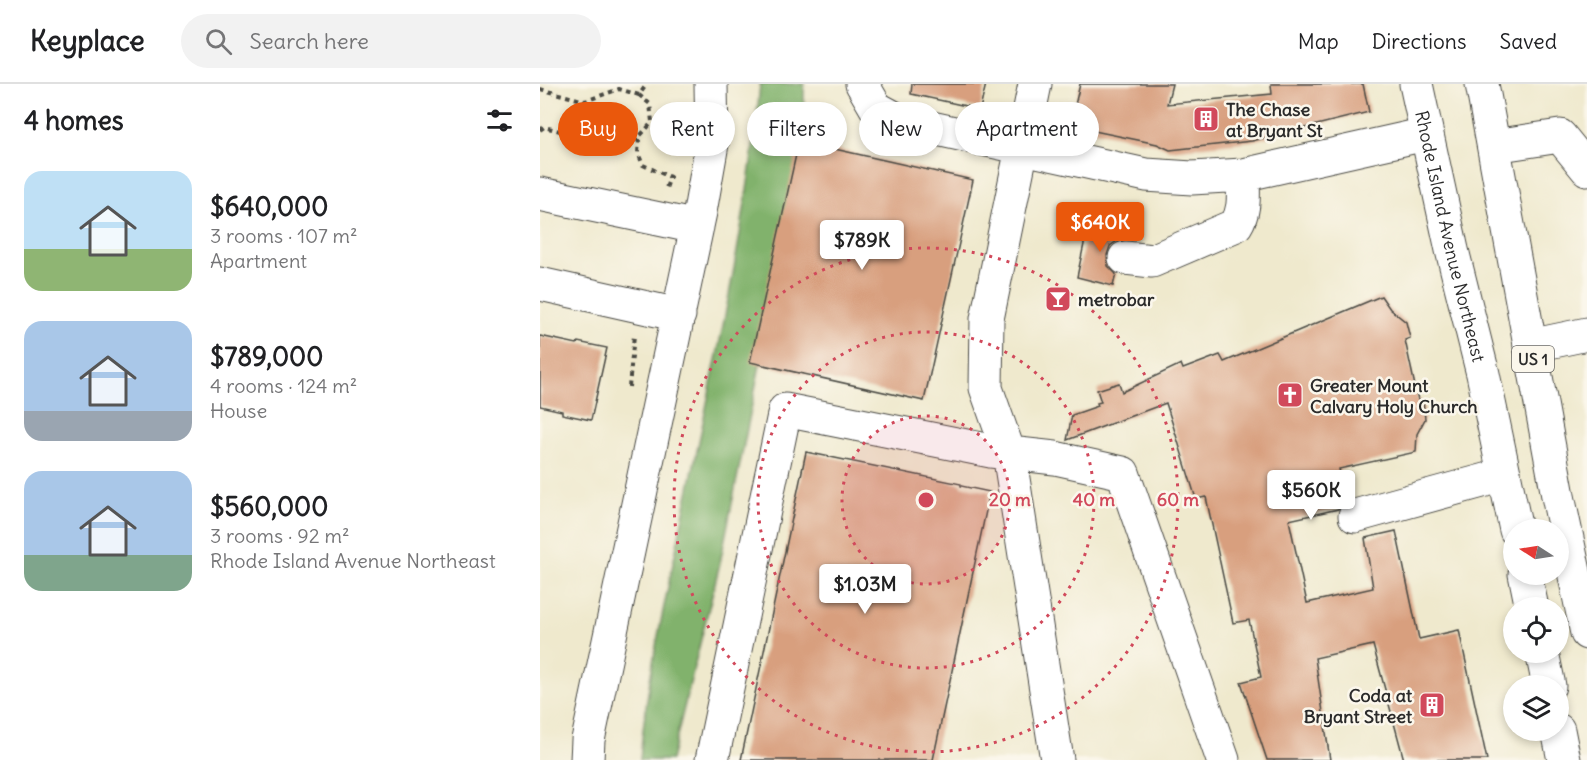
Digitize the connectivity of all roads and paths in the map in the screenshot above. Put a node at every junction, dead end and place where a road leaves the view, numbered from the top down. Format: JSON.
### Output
{"nodes":[{"id":1,"x":647,"y":84,"type":"edge"},
{"id":2,"x":711,"y":84,"type":"edge"},
{"id":3,"x":862,"y":84,"type":"edge"},
{"id":4,"x":1035,"y":84,"type":"edge"},
{"id":5,"x":1416,"y":84,"type":"edge"},
{"id":6,"x":1482,"y":84,"type":"edge"},
{"id":7,"x":540,"y":89,"type":"edge"},
{"id":8,"x":639,"y":95,"type":"junction"},
{"id":9,"x":585,"y":101,"type":"joint"},
{"id":10,"x":1031,"y":102,"type":"edge"},
{"id":11,"x":540,"y":130,"type":"edge"},
{"id":12,"x":558,"y":130,"type":"edge"},
{"id":13,"x":955,"y":133,"type":"edge"},
{"id":14,"x":1426,"y":134,"type":"junction"},
{"id":15,"x":639,"y":139,"type":"joint"},
{"id":16,"x":1494,"y":146,"type":"junction"},
{"id":17,"x":1020,"y":156,"type":"edge"},
{"id":18,"x":1057,"y":156,"type":"edge"},
{"id":19,"x":1587,"y":169,"type":"edge"},
{"id":20,"x":1243,"y":175,"type":"junction"},
{"id":21,"x":540,"y":194,"type":"edge"},
{"id":22,"x":662,"y":198,"type":"dead end"},
{"id":23,"x":697,"y":226,"type":"junction"},
{"id":24,"x":1125,"y":258,"type":"dead end"},
{"id":25,"x":540,"y":284,"type":"edge"},
{"id":26,"x":679,"y":315,"type":"junction"},
{"id":27,"x":1587,"y":334,"type":"edge"},
{"id":28,"x":1530,"y":346,"type":"junction"},
{"id":29,"x":1009,"y":453,"type":"junction"},
{"id":30,"x":1504,"y":475,"type":"junction"},
{"id":31,"x":1355,"y":516,"type":"dead end"},
{"id":32,"x":1514,"y":519,"type":"edge"},
{"id":33,"x":1587,"y":633,"type":"edge"},
{"id":34,"x":1560,"y":741,"type":"edge"},
{"id":35,"x":587,"y":760,"type":"edge"},
{"id":36,"x":712,"y":760,"type":"edge"},
{"id":37,"x":1057,"y":760,"type":"edge"},
{"id":38,"x":1223,"y":760,"type":"edge"},
{"id":39,"x":1564,"y":760,"type":"edge"}],
"edges":[{"from":1,"to":8,"type":"path"},
{"from":2,"to":23,"type":"main road"},
{"from":3,"to":13,"type":"main road"},
{"from":4,"to":10,"type":"main road"},
{"from":5,"to":14,"type":"main road","name":"Rhode Island Avenue Northeast"},
{"from":6,"to":16,"type":"main road","number":"US 1"},
{"from":7,"to":9,"type":"path"},
{"from":8,"to":9,"type":"path"},
{"from":8,"to":15,"type":"path"},
{"from":11,"to":12,"type":"path"},
{"from":14,"to":20,"type":"main road"},
{"from":14,"to":30,"type":"main road","name":"Rhode Island Avenue Northeast"},
{"from":15,"to":22,"type":"path"},
{"from":16,"to":19,"type":"main road"},
{"from":16,"to":28,"type":"main road","number":"US 1"},
{"from":17,"to":29,"type":"main road"},
{"from":18,"to":20,"type":"main road"},
{"from":20,"to":24,"type":"main road"},
{"from":21,"to":23,"type":"main road"},
{"from":23,"to":26,"type":"main road"},
{"from":25,"to":26,"type":"main road"},
{"from":26,"to":35,"type":"main road"},
{"from":27,"to":28,"type":"main road"},
{"from":28,"to":33,"type":"main road","number":"US 1"},
{"from":29,"to":36,"type":"main road"},
{"from":29,"to":37,"type":"main road"},
{"from":29,"to":38,"type":"main road"},
{"from":30,"to":31,"type":"main road"},
{"from":30,"to":32,"type":"main road","name":"Rhode Island Avenue Northeast"},
{"from":34,"to":39,"type":"main road"}]}
